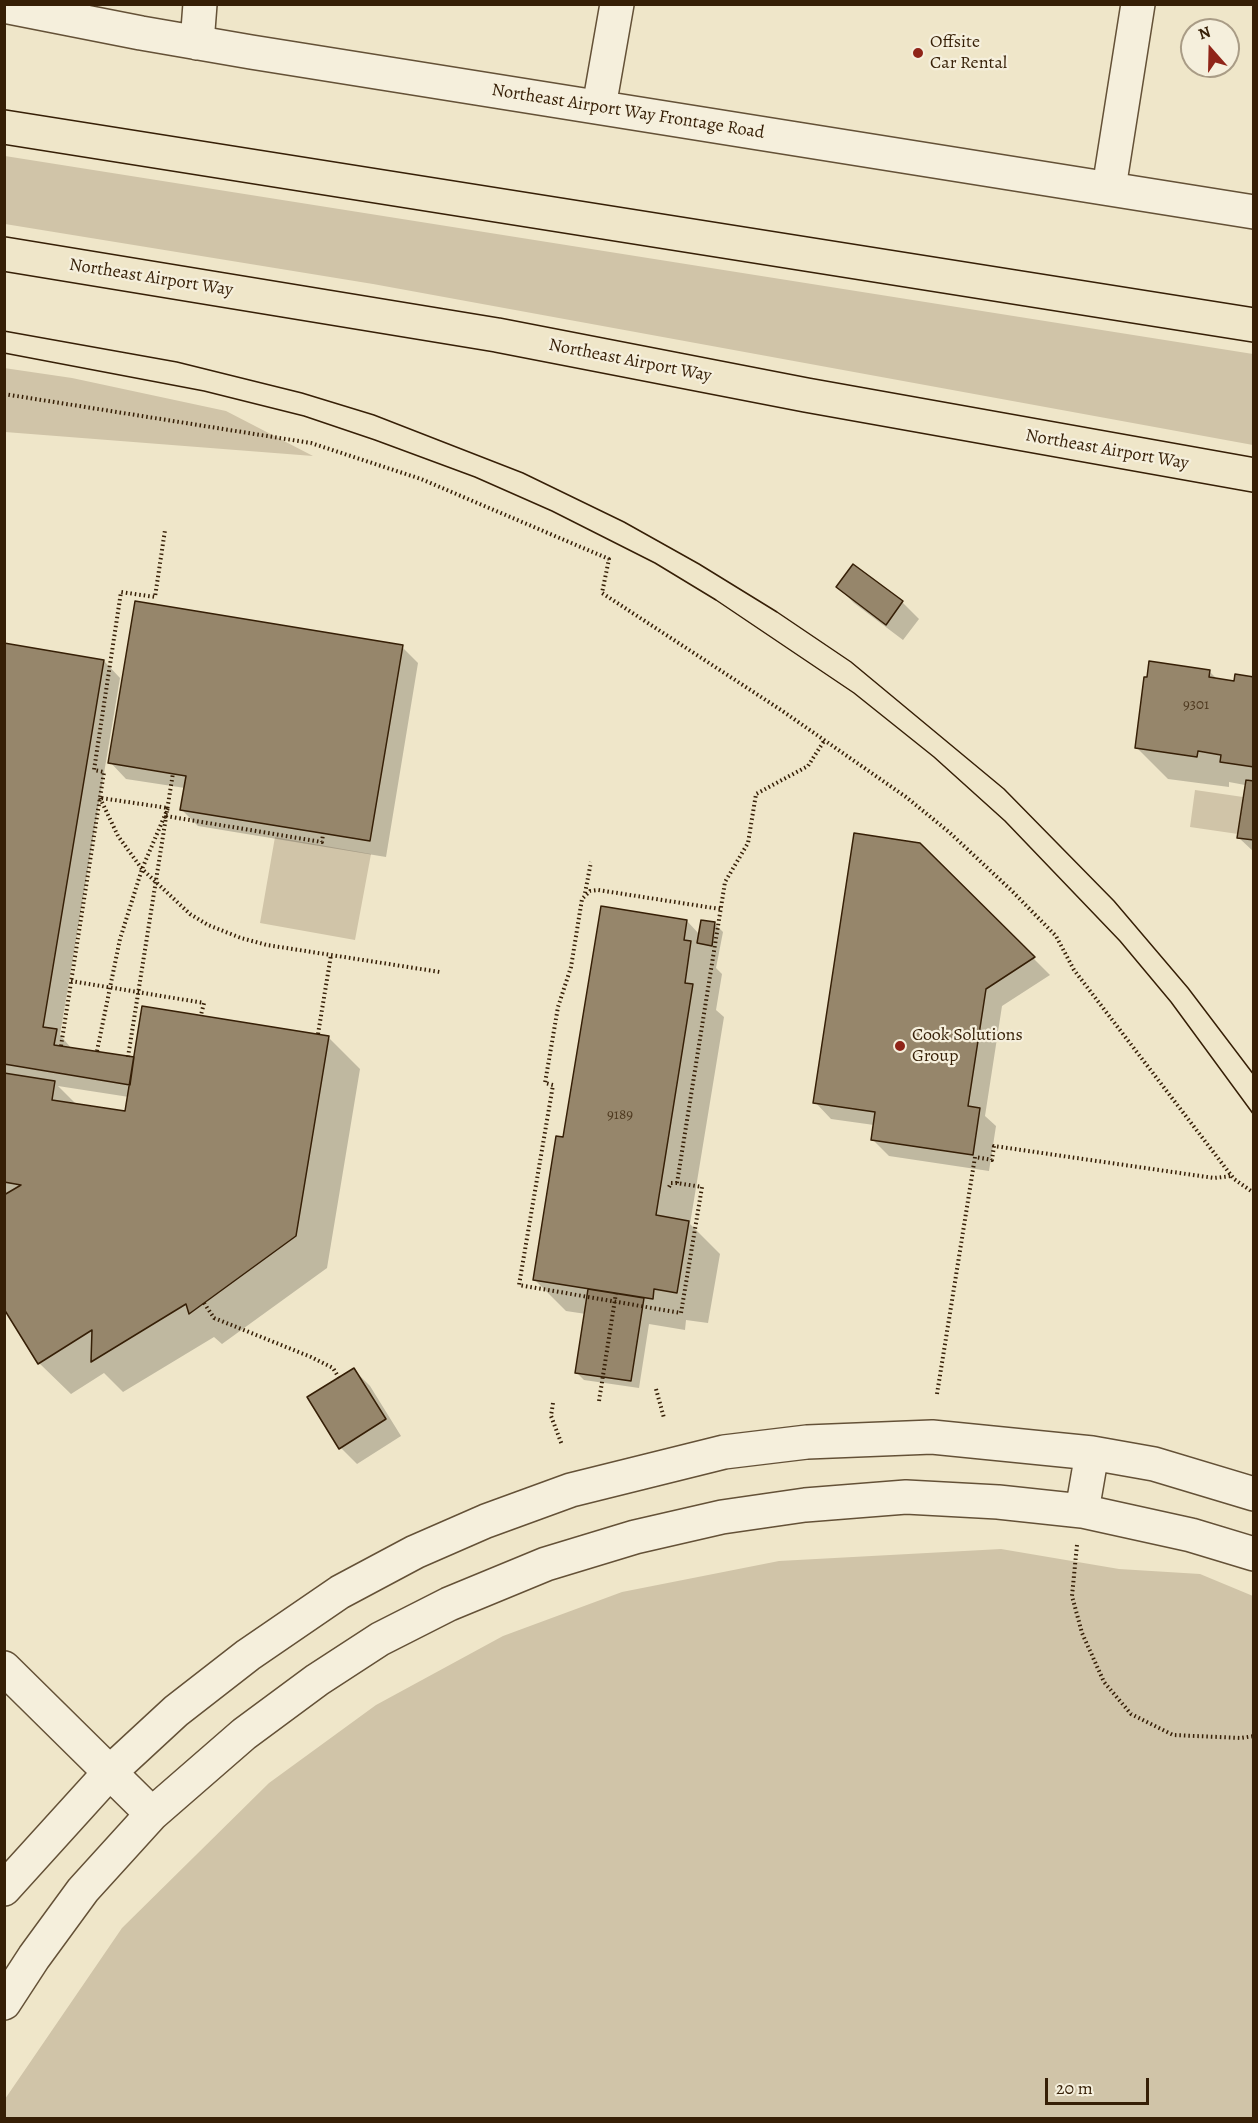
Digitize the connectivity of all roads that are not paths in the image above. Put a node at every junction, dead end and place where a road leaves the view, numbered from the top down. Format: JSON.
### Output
{"nodes":[{"id":1,"x":200,"y":4,"type":"edge"},
{"id":2,"x":617,"y":4,"type":"edge"},
{"id":3,"x":1138,"y":4,"type":"edge"},
{"id":4,"x":4,"y":6,"type":"edge"},
{"id":5,"x":47,"y":9,"type":"edge"},
{"id":6,"x":197,"y":43,"type":"junction"},
{"id":7,"x":600,"y":107,"type":"junction"},
{"id":8,"x":4,"y":127,"type":"edge"},
{"id":9,"x":1109,"y":188,"type":"junction"},
{"id":10,"x":1254,"y":212,"type":"edge"},
{"id":11,"x":4,"y":254,"type":"edge"},
{"id":12,"x":1254,"y":325,"type":"edge"},
{"id":13,"x":1254,"y":475,"type":"edge"},
{"id":14,"x":1092,"y":1453,"type":"junction"},
{"id":15,"x":1254,"y":1494,"type":"edge"},
{"id":16,"x":1082,"y":1511,"type":"junction"},
{"id":17,"x":1254,"y":1554,"type":"edge"},
{"id":18,"x":4,"y":1668,"type":"edge"},
{"id":19,"x":110,"y":1772,"type":"junction"},
{"id":20,"x":152,"y":1814,"type":"junction"},
{"id":21,"x":4,"y":1889,"type":"edge"},
{"id":22,"x":4,"y":2003,"type":"edge"}],
"edges":[{"from":1,"to":6,"type":"street"},
{"from":2,"to":7,"type":"street"},
{"from":3,"to":9,"type":"street"},
{"from":4,"to":5,"type":"street","name":"Northeast Airport Way Frontage Road"},
{"from":5,"to":6,"type":"street","name":"Northeast Airport Way Frontage Road"},
{"from":6,"to":7,"type":"street","name":"Northeast Airport Way Frontage Road"},
{"from":7,"to":9,"type":"street","name":"Northeast Airport Way Frontage Road"},
{"from":8,"to":12,"type":"main road"},
{"from":9,"to":10,"type":"street","name":"Northeast Airport Way Frontage Road"},
{"from":11,"to":13,"type":"main road","name":"Northeast Airport Way"},
{"from":14,"to":15,"type":"street"},
{"from":14,"to":16,"type":"street"},
{"from":14,"to":19,"type":"street"},
{"from":16,"to":17,"type":"street"},
{"from":16,"to":20,"type":"street"},
{"from":18,"to":19,"type":"street"},
{"from":19,"to":20,"type":"street"},
{"from":19,"to":21,"type":"street"},
{"from":20,"to":22,"type":"street"}]}
